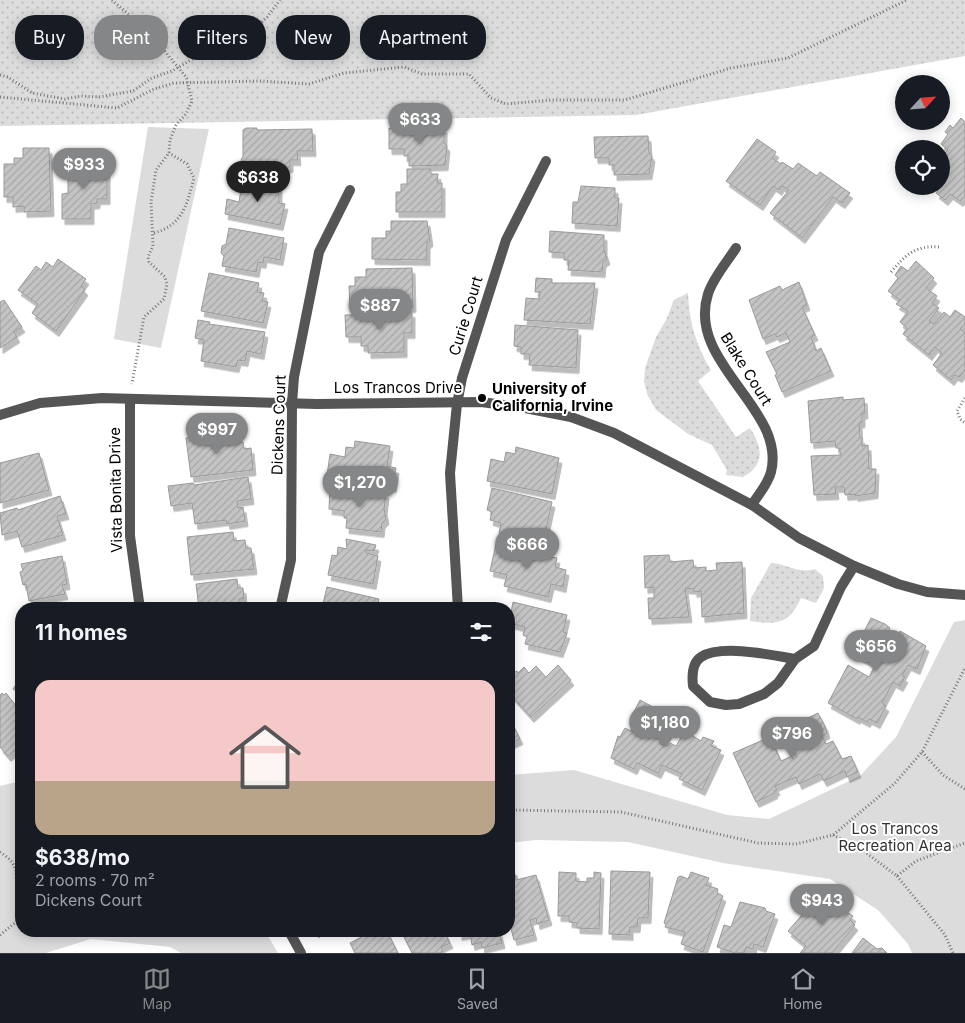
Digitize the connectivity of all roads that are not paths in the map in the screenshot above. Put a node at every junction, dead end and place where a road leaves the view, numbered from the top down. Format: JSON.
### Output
{"nodes":[{"id":1,"x":546,"y":161,"type":"dead end"},
{"id":2,"x":350,"y":190,"type":"dead end"},
{"id":3,"x":736,"y":248,"type":"dead end"},
{"id":4,"x":130,"y":400,"type":"junction"},
{"id":5,"x":292,"y":403,"type":"junction"},
{"id":6,"x":457,"y":404,"type":"junction"},
{"id":7,"x":0,"y":415,"type":"edge"},
{"id":8,"x":752,"y":505,"type":"junction"},
{"id":9,"x":854,"y":566,"type":"junction"},
{"id":10,"x":965,"y":594,"type":"edge"},
{"id":11,"x":139,"y":602,"type":"edge"},
{"id":12,"x":282,"y":602,"type":"edge"},
{"id":13,"x":458,"y":602,"type":"edge"},
{"id":14,"x":795,"y":659,"type":"junction"},
{"id":15,"x":292,"y":937,"type":"edge"},
{"id":16,"x":301,"y":953,"type":"edge"}],
"edges":[{"from":1,"to":6,"type":"street","name":"Curie Court"},
{"from":2,"to":5,"type":"street","name":"Dickens Court"},
{"from":3,"to":8,"type":"street","name":"Blake Court"},
{"from":4,"to":5,"type":"street","name":"Los Trancos Drive"},
{"from":4,"to":7,"type":"street","name":"Los Trancos Drive"},
{"from":4,"to":11,"type":"street","name":"Vista Bonita Drive"},
{"from":5,"to":6,"type":"street","name":"Los Trancos Drive"},
{"from":5,"to":12,"type":"street","name":"Dickens Court"},
{"from":6,"to":8,"type":"street","name":"Los Trancos Drive"},
{"from":6,"to":13,"type":"street","name":"Curie Court"},
{"from":8,"to":9,"type":"street","name":"Los Trancos Drive"},
{"from":9,"to":10,"type":"street","name":"Los Trancos Drive"},
{"from":9,"to":14,"type":"street"},
{"from":14,"to":14,"type":"street"},
{"from":15,"to":16,"type":"street"}]}
